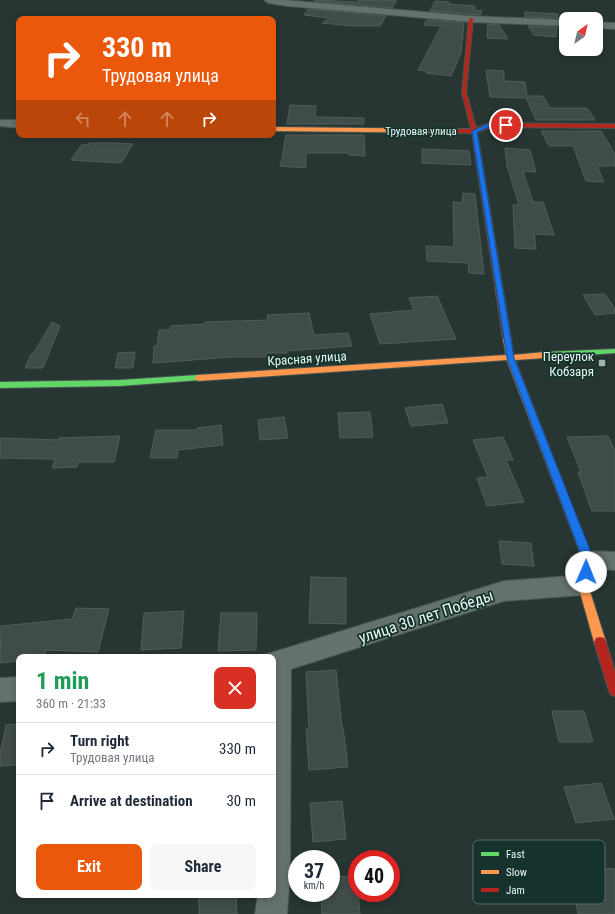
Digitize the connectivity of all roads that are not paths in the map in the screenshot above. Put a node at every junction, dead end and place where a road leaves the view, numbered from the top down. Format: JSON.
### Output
{"nodes":[{"id":1,"x":268,"y":0,"type":"edge"},
{"id":2,"x":471,"y":18,"type":"junction"},
{"id":3,"x":559,"y":23,"type":"edge"},
{"id":4,"x":603,"y":25,"type":"edge"},
{"id":5,"x":615,"y":26,"type":"edge"},
{"id":6,"x":0,"y":123,"type":"edge"},
{"id":7,"x":16,"y":124,"type":"edge"},
{"id":8,"x":615,"y":126,"type":"edge"},
{"id":9,"x":276,"y":129,"type":"edge"},
{"id":10,"x":474,"y":131,"type":"junction"},
{"id":11,"x":615,"y":351,"type":"edge"},
{"id":12,"x":510,"y":358,"type":"junction"},
{"id":13,"x":0,"y":385,"type":"edge"},
{"id":14,"x":588,"y":560,"type":"junction"},
{"id":15,"x":615,"y":561,"type":"edge"},
{"id":16,"x":583,"y":585,"type":"junction"},
{"id":17,"x":276,"y":663,"type":"edge"},
{"id":18,"x":16,"y":688,"type":"edge"},
{"id":19,"x":0,"y":690,"type":"edge"},
{"id":20,"x":615,"y":691,"type":"edge"},
{"id":21,"x":273,"y":898,"type":"edge"},
{"id":22,"x":271,"y":914,"type":"edge"}],
"edges":[{"from":1,"to":2,"type":"street"},
{"from":2,"to":3,"type":"street"},
{"from":2,"to":10,"type":"street"},
{"from":4,"to":5,"type":"street"},
{"from":6,"to":7,"type":"street"},
{"from":8,"to":10,"type":"street","name":"Трудовая улица"},
{"from":9,"to":10,"type":"street","name":"Трудовая улица"},
{"from":10,"to":12,"type":"street"},
{"from":11,"to":12,"type":"street","name":"Красная улица"},
{"from":12,"to":13,"type":"street","name":"Красная улица"},
{"from":12,"to":14,"type":"street"},
{"from":14,"to":15,"type":"street"},
{"from":14,"to":16,"type":"street"},
{"from":16,"to":17,"type":"street","name":"улица 30 лет Победы"},
{"from":16,"to":20,"type":"street"},
{"from":18,"to":19,"type":"street"},
{"from":21,"to":22,"type":"street"}]}
